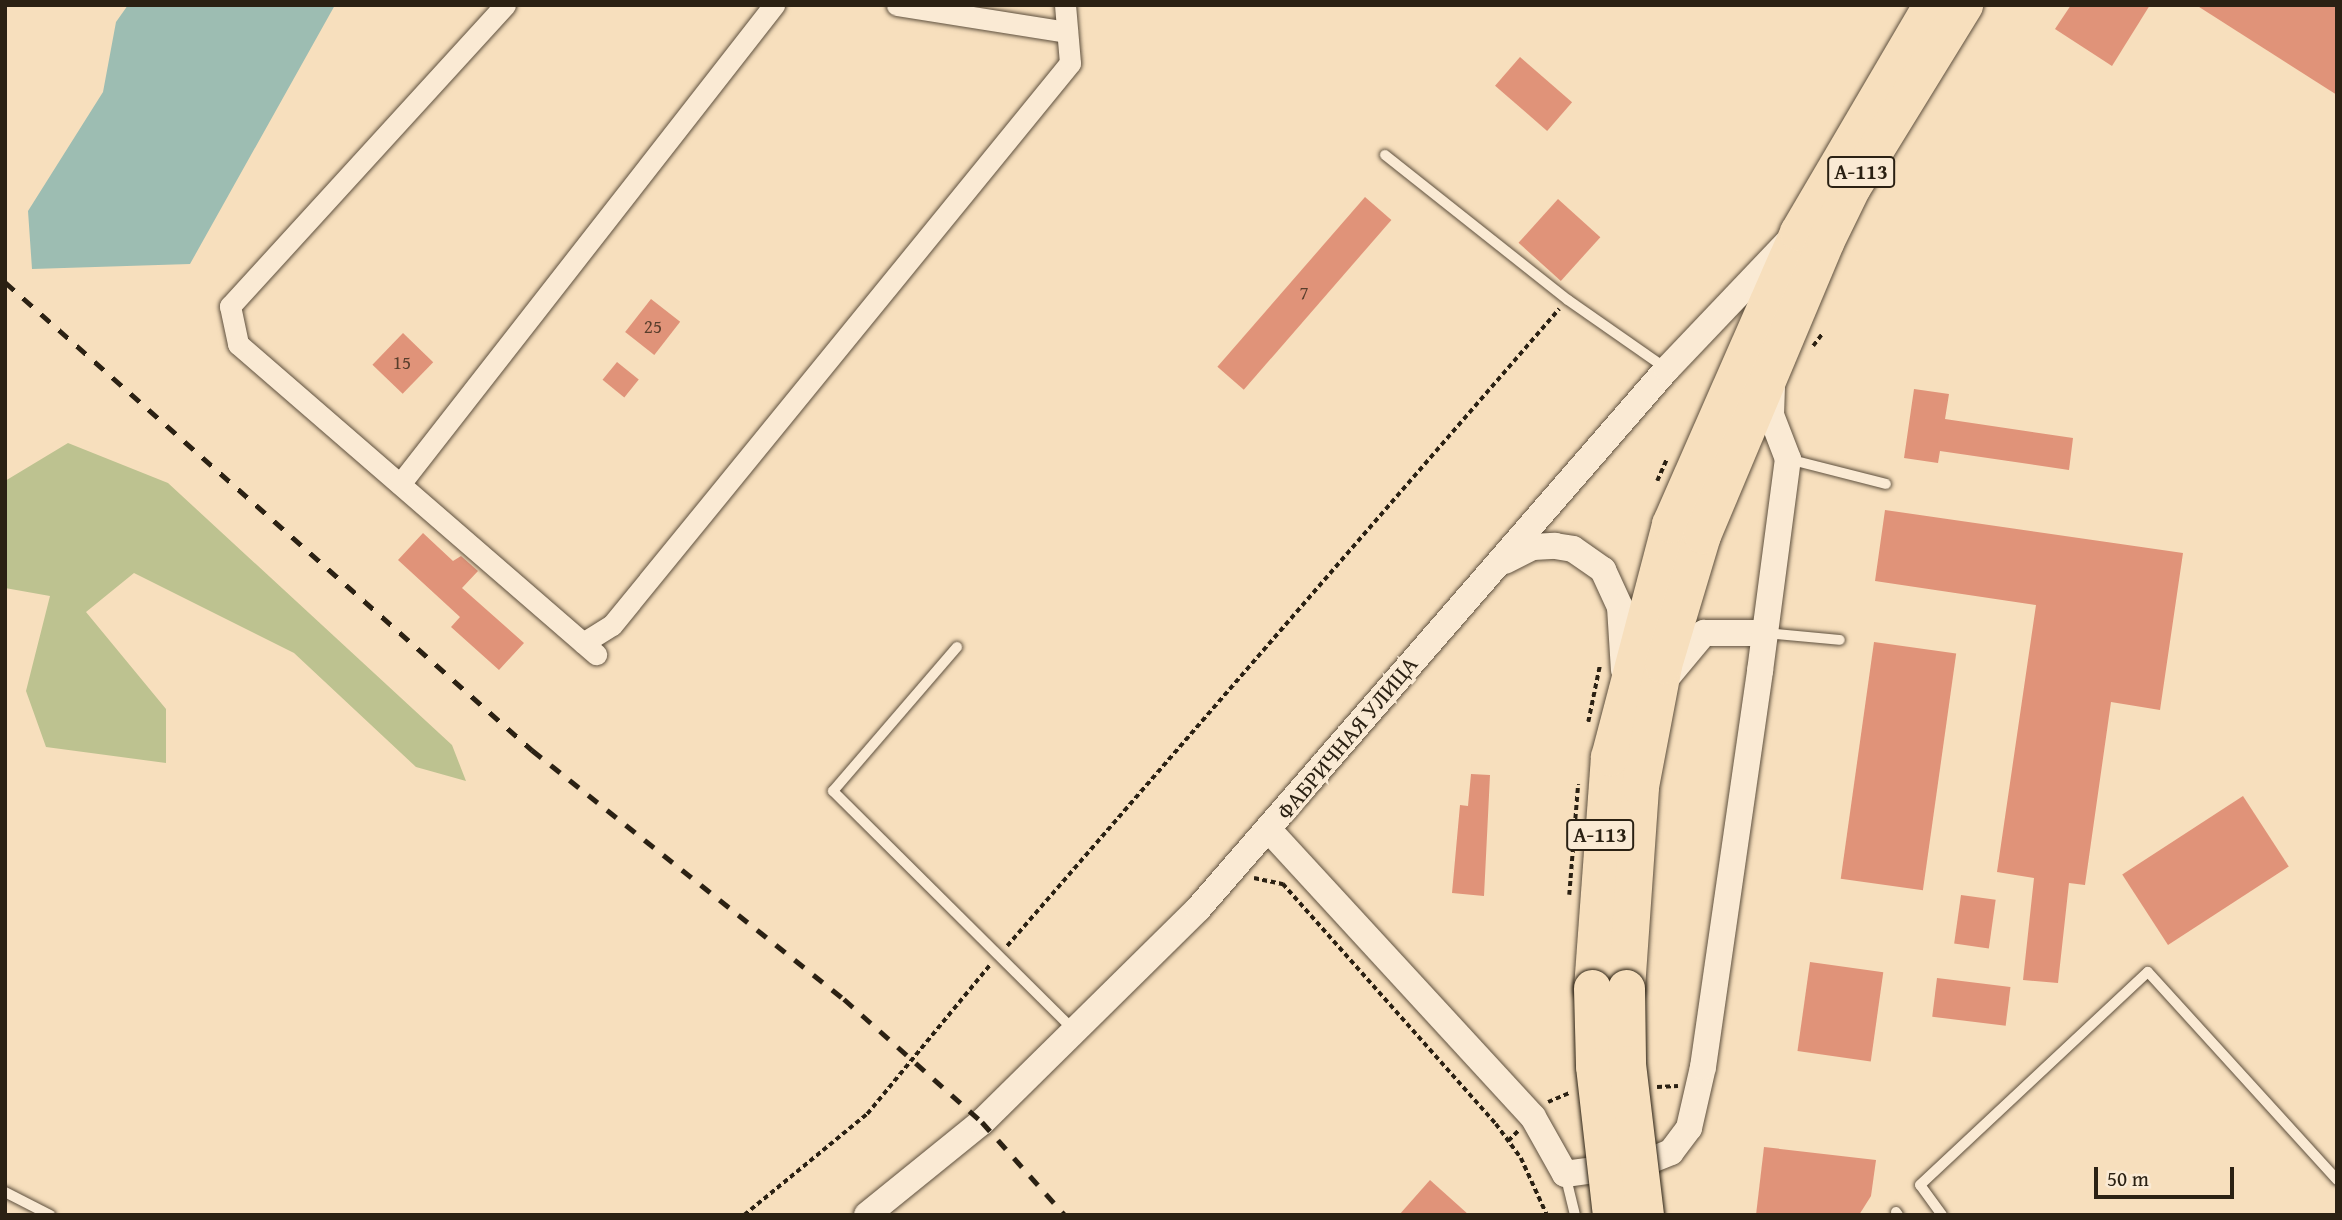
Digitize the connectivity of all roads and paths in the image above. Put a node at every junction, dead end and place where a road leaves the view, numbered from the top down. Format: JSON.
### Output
{"nodes":[{"id":1,"x":505,"y":5,"type":"edge"},
{"id":2,"x":774,"y":5,"type":"edge"},
{"id":3,"x":897,"y":5,"type":"edge"},
{"id":4,"x":1065,"y":5,"type":"edge"},
{"id":5,"x":1931,"y":5,"type":"edge"},
{"id":6,"x":1964,"y":5,"type":"edge"},
{"id":7,"x":1067,"y":32,"type":"junction"},
{"id":8,"x":1385,"y":155,"type":"dead end"},
{"id":9,"x":1798,"y":232,"type":"junction"},
{"id":10,"x":1568,"y":300,"type":"junction"},
{"id":11,"x":1778,"y":349,"type":"junction"},
{"id":12,"x":1667,"y":369,"type":"junction"},
{"id":13,"x":1788,"y":459,"type":"junction"},
{"id":14,"x":400,"y":484,"type":"junction"},
{"id":15,"x":1886,"y":484,"type":"dead end"},
{"id":16,"x":1487,"y":575,"type":"junction"},
{"id":17,"x":1765,"y":633,"type":"junction"},
{"id":18,"x":1840,"y":640,"type":"dead end"},
{"id":19,"x":957,"y":647,"type":"dead end"},
{"id":20,"x":1613,"y":670,"type":"junction"},
{"id":21,"x":1653,"y":709,"type":"junction"},
{"id":22,"x":1587,"y":726,"type":"dead end"},
{"id":23,"x":1579,"y":775,"type":"dead end"},
{"id":24,"x":1269,"y":831,"type":"junction"},
{"id":25,"x":1220,"y":883,"type":"junction"},
{"id":26,"x":1570,"y":902,"type":"dead end"},
{"id":27,"x":999,"y":955,"type":"junction"},
{"id":28,"x":1609,"y":988,"type":"junction"},
{"id":29,"x":1075,"y":1031,"type":"junction"},
{"id":30,"x":1565,"y":1174,"type":"junction"},
{"id":31,"x":2337,"y":1180,"type":"edge"},
{"id":32,"x":5,"y":1192,"type":"edge"},
{"id":33,"x":50,"y":1215,"type":"edge"},
{"id":34,"x":744,"y":1215,"type":"edge"},
{"id":35,"x":867,"y":1215,"type":"edge"},
{"id":36,"x":1547,"y":1215,"type":"edge"},
{"id":37,"x":1575,"y":1215,"type":"edge"},
{"id":38,"x":1611,"y":1215,"type":"edge"},
{"id":39,"x":1645,"y":1215,"type":"edge"},
{"id":40,"x":1942,"y":1215,"type":"edge"}],
"edges":[{"from":1,"to":14,"type":"street"},
{"from":2,"to":14,"type":"street"},
{"from":3,"to":7,"type":"street"},
{"from":4,"to":7,"type":"street"},
{"from":5,"to":9,"type":"highway","number":"А-113"},
{"from":6,"to":11,"type":"highway","number":"А-113"},
{"from":7,"to":14,"type":"street"},
{"from":8,"to":10,"type":"lane"},
{"from":9,"to":12,"type":"street","name":"ФАБРИЧНАЯ УЛИЦА"},
{"from":9,"to":20,"type":"highway","number":"А-113"},
{"from":10,"to":12,"type":"lane"},
{"from":10,"to":27,"type":"path"},
{"from":11,"to":13,"type":"street"},
{"from":11,"to":21,"type":"highway","number":"А-113"},
{"from":12,"to":16,"type":"street","name":"ФАБРИЧНАЯ УЛИЦА"},
{"from":13,"to":15,"type":"lane"},
{"from":13,"to":17,"type":"street"},
{"from":16,"to":20,"type":"street"},
{"from":16,"to":24,"type":"street","name":"ФАБРИЧНАЯ УЛИЦА"},
{"from":17,"to":18,"type":"lane"},
{"from":17,"to":21,"type":"street"},
{"from":17,"to":30,"type":"street"},
{"from":19,"to":27,"type":"lane"},
{"from":20,"to":22,"type":"path"},
{"from":20,"to":28,"type":"highway","number":"А-113"},
{"from":21,"to":28,"type":"highway","number":"А-113"},
{"from":23,"to":26,"type":"path"},
{"from":24,"to":25,"type":"street","name":"ФАБРИЧНАЯ УЛИЦА"},
{"from":24,"to":30,"type":"street"},
{"from":25,"to":29,"type":"street","name":"ФАБРИЧНАЯ УЛИЦА"},
{"from":25,"to":36,"type":"path"},
{"from":27,"to":29,"type":"lane"},
{"from":27,"to":34,"type":"path"},
{"from":28,"to":38,"type":"highway","number":"А-113","bridge":true},
{"from":28,"to":39,"type":"highway","number":"А-113","bridge":true},
{"from":29,"to":35,"type":"street","name":"ФАБРИЧНАЯ УЛИЦА"},
{"from":30,"to":37,"type":"lane"},
{"from":31,"to":40,"type":"lane"},
{"from":32,"to":33,"type":"lane"}]}
